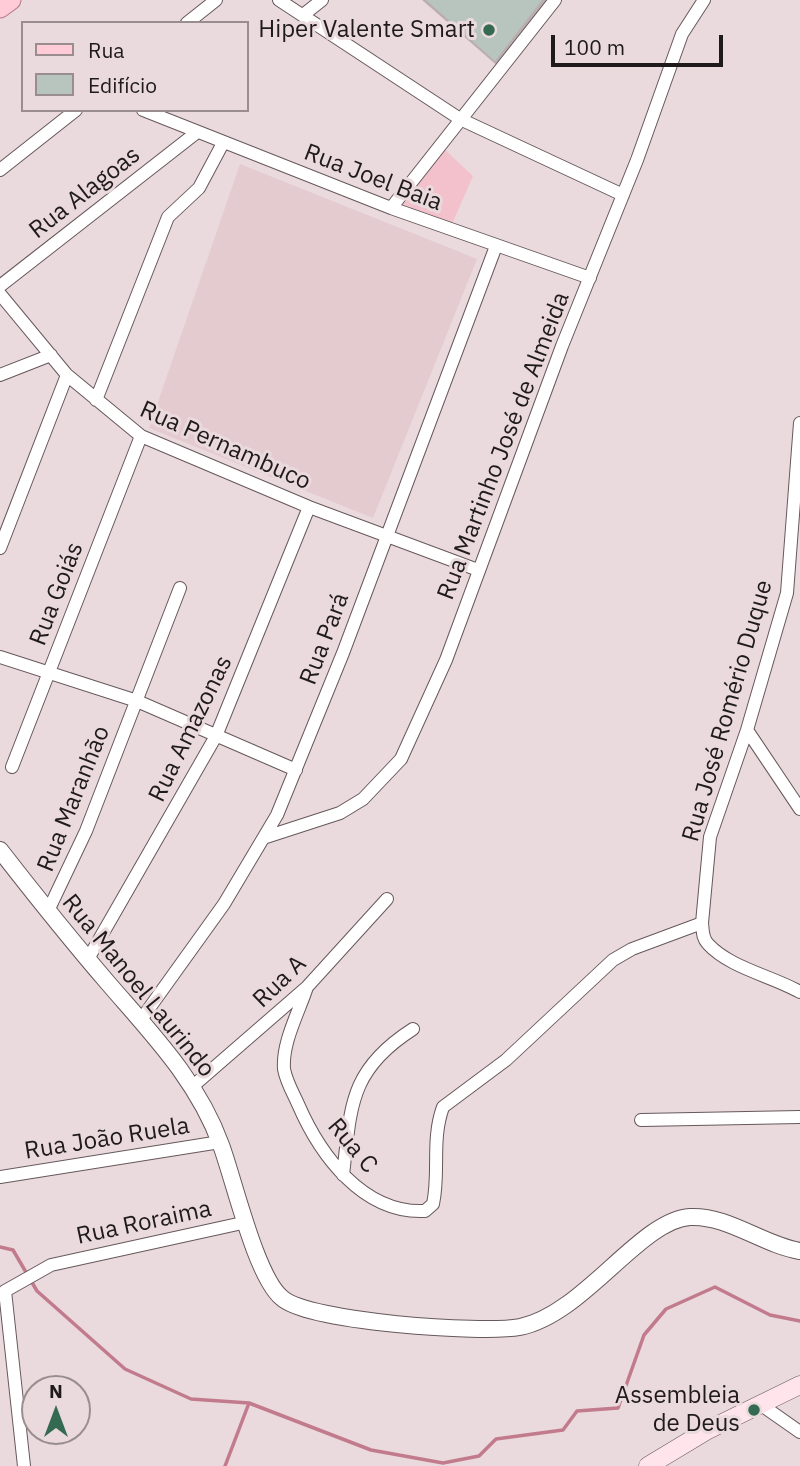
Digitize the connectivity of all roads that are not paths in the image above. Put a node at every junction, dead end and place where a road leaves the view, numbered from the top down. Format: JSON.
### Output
{"nodes":[{"id":1,"x":11,"y":0,"type":"edge"},
{"id":2,"x":216,"y":0,"type":"edge"},
{"id":3,"x":279,"y":0,"type":"edge"},
{"id":4,"x":322,"y":0,"type":"edge"},
{"id":5,"x":555,"y":0,"type":"edge"},
{"id":6,"x":704,"y":0,"type":"edge"},
{"id":7,"x":0,"y":8,"type":"edge"},
{"id":8,"x":303,"y":15,"type":"junction"},
{"id":9,"x":190,"y":21,"type":"edge"},
{"id":10,"x":73,"y":112,"type":"edge"},
{"id":11,"x":148,"y":112,"type":"edge"},
{"id":12,"x":460,"y":118,"type":"junction"},
{"id":13,"x":196,"y":133,"type":"junction"},
{"id":14,"x":223,"y":144,"type":"junction"},
{"id":15,"x":0,"y":170,"type":"edge"},
{"id":16,"x":623,"y":195,"type":"junction"},
{"id":17,"x":391,"y":208,"type":"junction"},
{"id":18,"x":496,"y":246,"type":"junction"},
{"id":19,"x":590,"y":278,"type":"junction"},
{"id":20,"x":0,"y":286,"type":"edge"},
{"id":21,"x":0,"y":294,"type":"edge"},
{"id":22,"x":51,"y":355,"type":"junction"},
{"id":23,"x":0,"y":375,"type":"edge"},
{"id":24,"x":68,"y":375,"type":"junction"},
{"id":25,"x":96,"y":400,"type":"junction"},
{"id":26,"x":800,"y":423,"type":"edge"},
{"id":27,"x":141,"y":436,"type":"junction"},
{"id":28,"x":309,"y":507,"type":"junction"},
{"id":29,"x":385,"y":536,"type":"junction"},
{"id":30,"x":0,"y":548,"type":"edge"},
{"id":31,"x":478,"y":570,"type":"junction"},
{"id":32,"x":180,"y":588,"type":"dead end"},
{"id":33,"x":0,"y":657,"type":"edge"},
{"id":34,"x":48,"y":672,"type":"junction"},
{"id":35,"x":136,"y":701,"type":"junction"},
{"id":36,"x":747,"y":730,"type":"junction"},
{"id":37,"x":216,"y":737,"type":"junction"},
{"id":38,"x":12,"y":767,"type":"dead end"},
{"id":39,"x":296,"y":770,"type":"junction"},
{"id":40,"x":800,"y":809,"type":"edge"},
{"id":41,"x":266,"y":837,"type":"junction"},
{"id":42,"x":0,"y":850,"type":"edge"},
{"id":43,"x":387,"y":899,"type":"dead end"},
{"id":44,"x":48,"y":911,"type":"junction"},
{"id":45,"x":702,"y":923,"type":"junction"},
{"id":46,"x":88,"y":959,"type":"junction"},
{"id":47,"x":307,"y":987,"type":"junction"},
{"id":48,"x":800,"y":992,"type":"edge"},
{"id":49,"x":140,"y":1021,"type":"junction"},
{"id":50,"x":413,"y":1029,"type":"dead end"},
{"id":51,"x":193,"y":1086,"type":"junction"},
{"id":52,"x":800,"y":1117,"type":"edge"},
{"id":53,"x":641,"y":1120,"type":"dead end"},
{"id":54,"x":220,"y":1142,"type":"junction"},
{"id":55,"x":343,"y":1175,"type":"junction"},
{"id":56,"x":0,"y":1177,"type":"edge"},
{"id":57,"x":247,"y":1222,"type":"junction"},
{"id":58,"x":800,"y":1251,"type":"edge"},
{"id":59,"x":800,"y":1385,"type":"edge"},
{"id":60,"x":760,"y":1404,"type":"junction"},
{"id":61,"x":800,"y":1432,"type":"edge"},
{"id":62,"x":24,"y":1466,"type":"edge"},
{"id":63,"x":648,"y":1466,"type":"edge"}],
"edges":[{"from":1,"to":7,"type":"main road"},
{"from":2,"to":9,"type":"street"},
{"from":3,"to":8,"type":"street"},
{"from":4,"to":8,"type":"street"},
{"from":5,"to":12,"type":"street"},
{"from":6,"to":16,"type":"street","name":"Rua Martinho José de Almeida"},
{"from":8,"to":12,"type":"street"},
{"from":10,"to":15,"type":"street"},
{"from":11,"to":13,"type":"street","name":"Rua Joel Baia"},
{"from":12,"to":16,"type":"street"},
{"from":12,"to":17,"type":"street"},
{"from":13,"to":14,"type":"street","name":"Rua Joel Baia"},
{"from":13,"to":20,"type":"street","name":"Rua Alagoas"},
{"from":14,"to":17,"type":"street","name":"Rua Joel Baia"},
{"from":14,"to":25,"type":"street"},
{"from":16,"to":19,"type":"street","name":"Rua Martinho José de Almeida"},
{"from":17,"to":18,"type":"street","name":"Rua Joel Baia"},
{"from":18,"to":19,"type":"street","name":"Rua Joel Baia"},
{"from":18,"to":29,"type":"street","name":"Rua Pará"},
{"from":19,"to":31,"type":"street","name":"Rua Martinho José de Almeida"},
{"from":21,"to":22,"type":"street","name":"Rua Pernambuco"},
{"from":22,"to":23,"type":"street"},
{"from":22,"to":24,"type":"street","name":"Rua Pernambuco"},
{"from":24,"to":25,"type":"street","name":"Rua Pernambuco"},
{"from":24,"to":30,"type":"street"},
{"from":25,"to":27,"type":"street","name":"Rua Pernambuco"},
{"from":26,"to":36,"type":"street","name":"Rua José Romério Duque"},
{"from":27,"to":28,"type":"street","name":"Rua Pernambuco"},
{"from":27,"to":34,"type":"street","name":"Rua Goiás"},
{"from":28,"to":29,"type":"street","name":"Rua Pernambuco"},
{"from":28,"to":37,"type":"street","name":"Rua Amazonas"},
{"from":29,"to":31,"type":"street","name":"Rua Pernambuco"},
{"from":29,"to":39,"type":"street","name":"Rua Pará"},
{"from":31,"to":41,"type":"street","name":"Rua Martinho José de Almeida"},
{"from":32,"to":35,"type":"street","name":"Rua Maranhão"},
{"from":33,"to":34,"type":"street"},
{"from":34,"to":35,"type":"street"},
{"from":34,"to":38,"type":"street","name":"Rua Goiás"},
{"from":35,"to":37,"type":"street"},
{"from":35,"to":44,"type":"street","name":"Rua Maranhão"},
{"from":36,"to":40,"type":"street"},
{"from":36,"to":45,"type":"street","name":"Rua José Romério Duque"},
{"from":37,"to":39,"type":"street"},
{"from":37,"to":46,"type":"street","name":"Rua Amazonas"},
{"from":39,"to":41,"type":"street","name":"Rua Pará"},
{"from":41,"to":49,"type":"street","name":"Rua Pará"},
{"from":42,"to":44,"type":"street","name":"Rua Manoel Laurindo"},
{"from":43,"to":47,"type":"street","name":"Rua A"},
{"from":44,"to":46,"type":"street","name":"Rua Manoel Laurindo"},
{"from":45,"to":48,"type":"street"},
{"from":45,"to":55,"type":"street","name":"Rua C"},
{"from":46,"to":49,"type":"street","name":"Rua Manoel Laurindo"},
{"from":47,"to":51,"type":"street","name":"Rua A"},
{"from":47,"to":55,"type":"street","name":"Rua C"},
{"from":49,"to":51,"type":"street","name":"Rua Manoel Laurindo"},
{"from":50,"to":55,"type":"street"},
{"from":51,"to":54,"type":"street","name":"Rua Manoel Laurindo"},
{"from":52,"to":53,"type":"street"},
{"from":54,"to":56,"type":"street","name":"Rua João Ruela"},
{"from":54,"to":57,"type":"street","name":"Rua Manoel Laurindo"},
{"from":57,"to":58,"type":"street","name":"Rua Manoel Laurindo"},
{"from":57,"to":62,"type":"street","name":"Rua Roraima"},
{"from":59,"to":60,"type":"main road"},
{"from":60,"to":61,"type":"street"},
{"from":60,"to":63,"type":"main road"}]}
